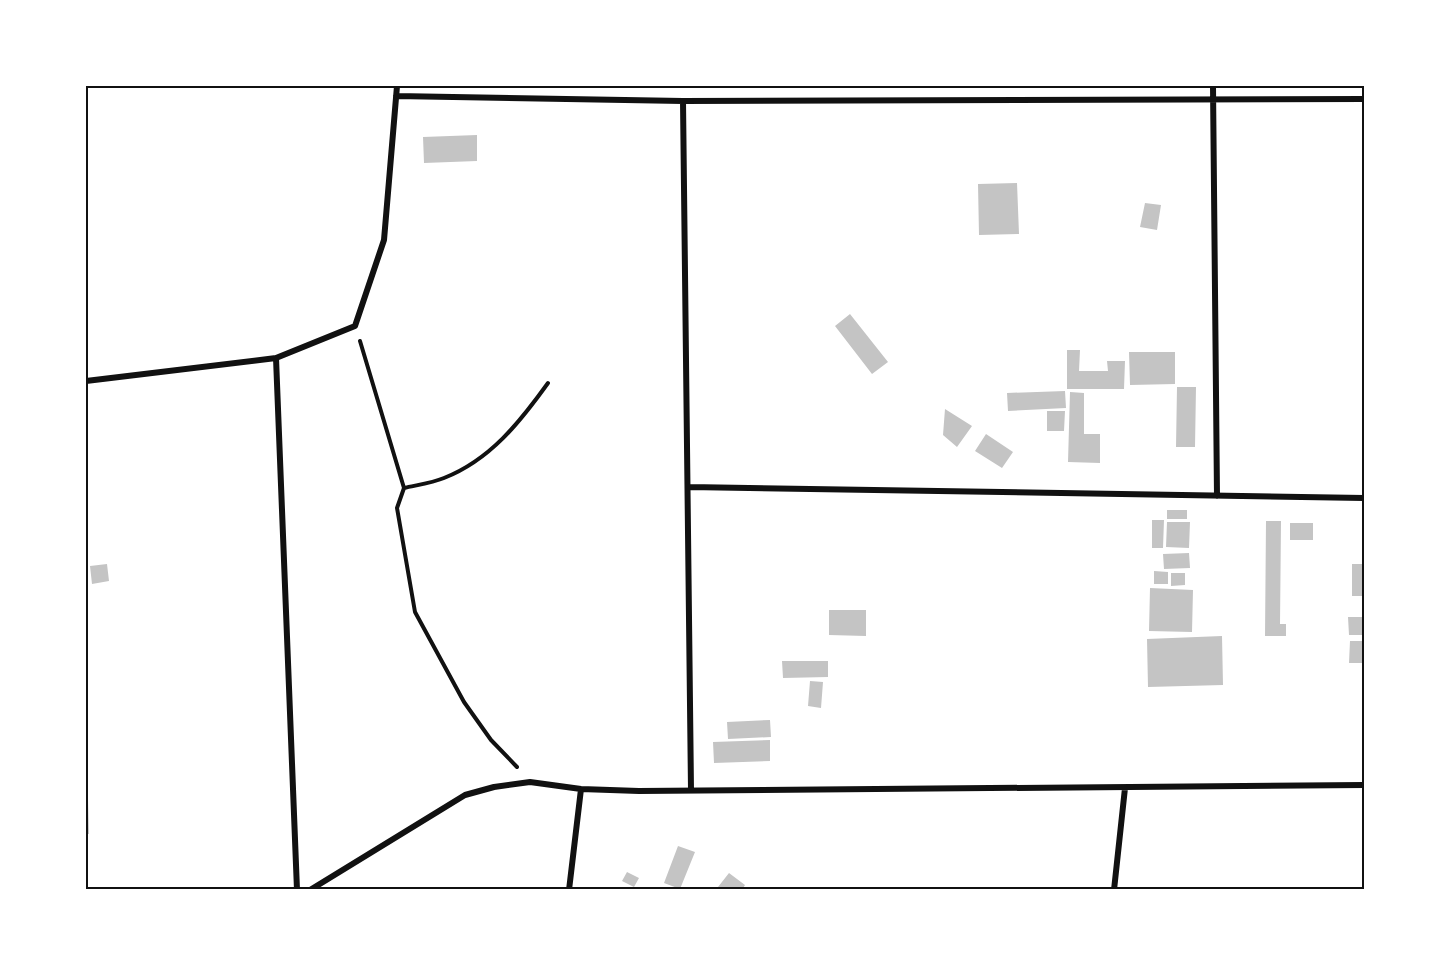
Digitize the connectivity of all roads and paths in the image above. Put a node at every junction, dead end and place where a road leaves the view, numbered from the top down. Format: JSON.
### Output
{"nodes":[{"id":1,"x":397,"y":86,"type":"edge"},
{"id":2,"x":1213,"y":86,"type":"edge"},
{"id":3,"x":396,"y":96,"type":"junction"},
{"id":4,"x":1212,"y":99,"type":"junction"},
{"id":5,"x":1365,"y":99,"type":"edge"},
{"id":6,"x":683,"y":101,"type":"junction"},
{"id":7,"x":355,"y":326,"type":"junction"},
{"id":8,"x":276,"y":358,"type":"junction"},
{"id":9,"x":86,"y":381,"type":"edge"},
{"id":10,"x":548,"y":382,"type":"dead end"},
{"id":11,"x":689,"y":487,"type":"junction"},
{"id":12,"x":404,"y":488,"type":"junction"},
{"id":13,"x":1217,"y":496,"type":"junction"},
{"id":14,"x":1365,"y":498,"type":"edge"},
{"id":15,"x":531,"y":782,"type":"junction"},
{"id":16,"x":1365,"y":784,"type":"edge"},
{"id":17,"x":1125,"y":788,"type":"junction"},
{"id":18,"x":581,"y":789,"type":"junction"},
{"id":19,"x":691,"y":790,"type":"junction"},
{"id":20,"x":297,"y":890,"type":"edge"},
{"id":21,"x":310,"y":890,"type":"edge"},
{"id":22,"x":569,"y":890,"type":"edge"},
{"id":23,"x":1114,"y":890,"type":"edge"}],
"edges":[{"from":1,"to":3,"type":"street"},
{"from":2,"to":4,"type":"street"},
{"from":3,"to":6,"type":"street"},
{"from":3,"to":7,"type":"street"},
{"from":4,"to":5,"type":"street"},
{"from":4,"to":6,"type":"street"},
{"from":4,"to":13,"type":"street"},
{"from":6,"to":11,"type":"street"},
{"from":7,"to":8,"type":"street"},
{"from":7,"to":12,"type":"path"},
{"from":8,"to":9,"type":"street"},
{"from":8,"to":20,"type":"street"},
{"from":10,"to":12,"type":"path"},
{"from":11,"to":13,"type":"street"},
{"from":11,"to":19,"type":"street"},
{"from":12,"to":15,"type":"path"},
{"from":13,"to":14,"type":"street"},
{"from":15,"to":18,"type":"street"},
{"from":15,"to":21,"type":"street"},
{"from":16,"to":17,"type":"street"},
{"from":17,"to":19,"type":"street"},
{"from":17,"to":23,"type":"street"},
{"from":18,"to":19,"type":"street"},
{"from":18,"to":22,"type":"street"}]}
